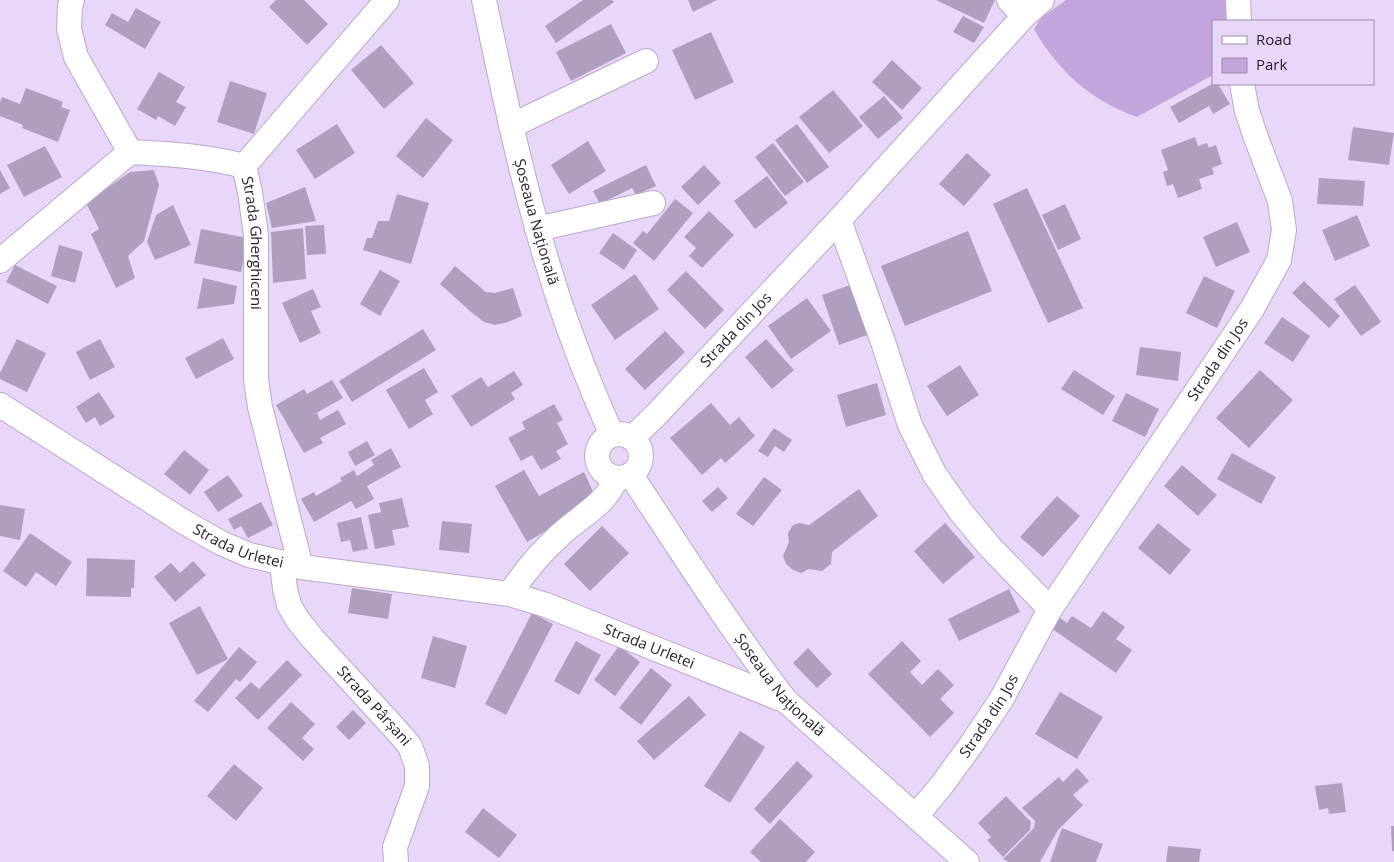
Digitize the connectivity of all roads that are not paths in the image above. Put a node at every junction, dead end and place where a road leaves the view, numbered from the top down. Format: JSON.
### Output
{"nodes":[{"id":1,"x":72,"y":0,"type":"edge"},
{"id":2,"x":387,"y":0,"type":"edge"},
{"id":3,"x":484,"y":0,"type":"edge"},
{"id":4,"x":1042,"y":0,"type":"edge"},
{"id":5,"x":1238,"y":0,"type":"edge"},
{"id":6,"x":1016,"y":8,"type":"edge"},
{"id":7,"x":1239,"y":20,"type":"edge"},
{"id":8,"x":646,"y":61,"type":"dead end"},
{"id":9,"x":1242,"y":85,"type":"edge"},
{"id":10,"x":511,"y":126,"type":"junction"},
{"id":11,"x":130,"y":152,"type":"junction"},
{"id":12,"x":244,"y":166,"type":"junction"},
{"id":13,"x":653,"y":203,"type":"dead end"},
{"id":14,"x":839,"y":220,"type":"junction"},
{"id":15,"x":538,"y":229,"type":"junction"},
{"id":16,"x":0,"y":261,"type":"edge"},
{"id":17,"x":0,"y":404,"type":"edge"},
{"id":18,"x":622,"y":437,"type":"junction"},
{"id":19,"x":624,"y":476,"type":"junction"},
{"id":20,"x":291,"y":565,"type":"junction"},
{"id":21,"x":510,"y":594,"type":"junction"},
{"id":22,"x":1050,"y":608,"type":"junction"},
{"id":23,"x":786,"y":701,"type":"junction"},
{"id":24,"x":916,"y":816,"type":"junction"},
{"id":25,"x":396,"y":862,"type":"edge"},
{"id":26,"x":967,"y":862,"type":"edge"}],
"edges":[{"from":1,"to":11,"type":"street"},
{"from":2,"to":12,"type":"street"},
{"from":3,"to":10,"type":"street","name":"Șoseaua Națională"},
{"from":4,"to":6,"type":"street","name":"Strada din Jos"},
{"from":5,"to":7,"type":"street"},
{"from":6,"to":14,"type":"street","name":"Strada din Jos"},
{"from":8,"to":10,"type":"street"},
{"from":9,"to":22,"type":"street","name":"Strada din Jos"},
{"from":10,"to":15,"type":"street","name":"Șoseaua Națională"},
{"from":11,"to":12,"type":"street","name":"Strada Gherghiceni"},
{"from":11,"to":16,"type":"street"},
{"from":12,"to":20,"type":"street","name":"Strada Gherghiceni"},
{"from":13,"to":15,"type":"street"},
{"from":14,"to":18,"type":"street","name":"Strada din Jos"},
{"from":14,"to":22,"type":"street"},
{"from":15,"to":18,"type":"street","name":"Șoseaua Națională"},
{"from":17,"to":20,"type":"street","name":"Strada Urletei"},
{"from":18,"to":19,"type":"street","name":"Șoseaua Națională"},
{"from":18,"to":19,"type":"street","name":"Șoseaua Națională"},
{"from":19,"to":21,"type":"street"},
{"from":19,"to":23,"type":"street","name":"Șoseaua Națională"},
{"from":20,"to":21,"type":"street","name":"Strada Urletei"},
{"from":20,"to":25,"type":"street","name":"Strada Pârșani"},
{"from":21,"to":23,"type":"street","name":"Strada Urletei"},
{"from":22,"to":24,"type":"street","name":"Strada din Jos"},
{"from":23,"to":24,"type":"street","name":"Șoseaua Națională"},
{"from":24,"to":26,"type":"street","name":"Șoseaua Națională"}]}
